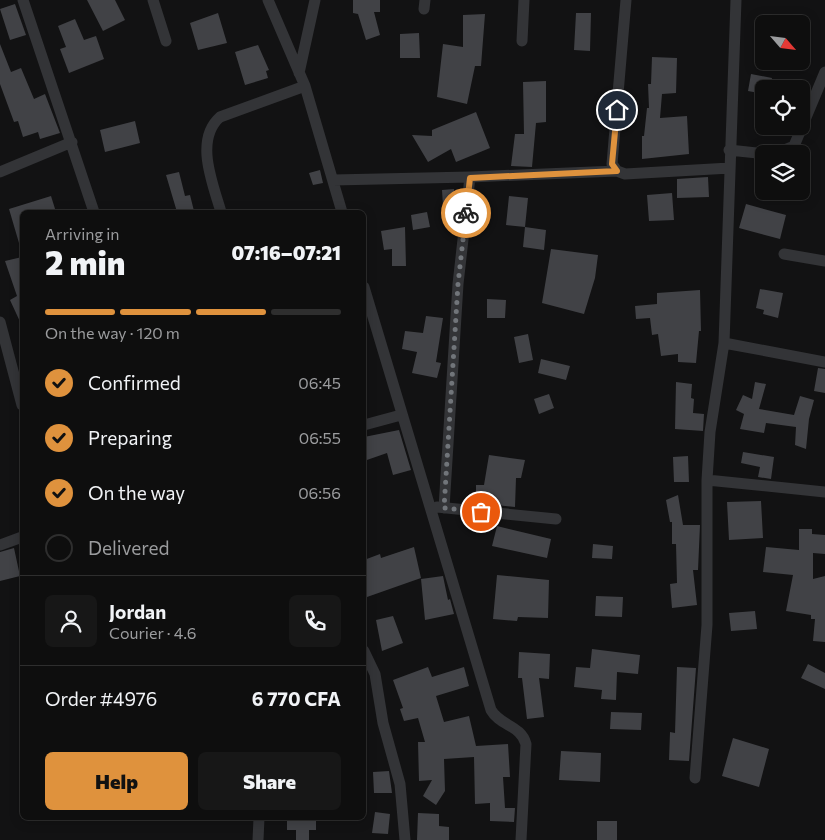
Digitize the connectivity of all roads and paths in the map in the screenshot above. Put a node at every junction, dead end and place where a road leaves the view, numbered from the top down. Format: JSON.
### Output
{"nodes":[{"id":1,"x":23,"y":0,"type":"edge"},
{"id":2,"x":153,"y":0,"type":"edge"},
{"id":3,"x":268,"y":0,"type":"edge"},
{"id":4,"x":315,"y":0,"type":"edge"},
{"id":5,"x":524,"y":0,"type":"edge"},
{"id":6,"x":626,"y":0,"type":"edge"},
{"id":7,"x":736,"y":0,"type":"edge"},
{"id":8,"x":522,"y":40,"type":"dead end"},
{"id":9,"x":166,"y":41,"type":"dead end"},
{"id":10,"x":825,"y":72,"type":"edge"},
{"id":11,"x":299,"y":73,"type":"junction"},
{"id":12,"x":305,"y":86,"type":"junction"},
{"id":13,"x":72,"y":142,"type":"junction"},
{"id":14,"x":794,"y":145,"type":"edge"},
{"id":15,"x":729,"y":150,"type":"junction"},
{"id":16,"x":755,"y":153,"type":"edge"},
{"id":17,"x":730,"y":168,"type":"junction"},
{"id":18,"x":617,"y":171,"type":"junction"},
{"id":19,"x":0,"y":172,"type":"edge"},
{"id":20,"x":470,"y":178,"type":"junction"},
{"id":21,"x":333,"y":180,"type":"junction"},
{"id":22,"x":93,"y":210,"type":"edge"},
{"id":23,"x":221,"y":210,"type":"edge"},
{"id":24,"x":341,"y":210,"type":"edge"},
{"id":25,"x":784,"y":254,"type":"dead end"},
{"id":26,"x":825,"y":261,"type":"edge"},
{"id":27,"x":366,"y":294,"type":"edge"},
{"id":28,"x":0,"y":322,"type":"edge"},
{"id":29,"x":724,"y":344,"type":"junction"},
{"id":30,"x":825,"y":362,"type":"edge"},
{"id":31,"x":20,"y":397,"type":"edge"},
{"id":32,"x":401,"y":415,"type":"junction"},
{"id":33,"x":366,"y":424,"type":"edge"},
{"id":34,"x":707,"y":480,"type":"junction"},
{"id":35,"x":825,"y":492,"type":"edge"},
{"id":36,"x":428,"y":507,"type":"junction"},
{"id":37,"x":444,"y":508,"type":"junction"},
{"id":38,"x":556,"y":519,"type":"dead end"},
{"id":39,"x":20,"y":538,"type":"edge"},
{"id":40,"x":0,"y":545,"type":"edge"},
{"id":41,"x":366,"y":655,"type":"edge"},
{"id":42,"x":695,"y":778,"type":"dead end"},
{"id":43,"x":259,"y":820,"type":"edge"},
{"id":44,"x":258,"y":840,"type":"edge"},
{"id":45,"x":405,"y":840,"type":"edge"},
{"id":46,"x":521,"y":840,"type":"edge"}],
"edges":[{"from":1,"to":13,"type":"street"},
{"from":2,"to":9,"type":"street"},
{"from":3,"to":11,"type":"street"},
{"from":4,"to":11,"type":"street"},
{"from":5,"to":8,"type":"street"},
{"from":6,"to":18,"type":"street"},
{"from":7,"to":15,"type":"street"},
{"from":10,"to":14,"type":"street"},
{"from":11,"to":12,"type":"street"},
{"from":12,"to":21,"type":"street"},
{"from":12,"to":23,"type":"street"},
{"from":13,"to":19,"type":"street"},
{"from":13,"to":22,"type":"street"},
{"from":15,"to":16,"type":"street"},
{"from":15,"to":17,"type":"street"},
{"from":17,"to":18,"type":"street"},
{"from":17,"to":29,"type":"street"},
{"from":18,"to":20,"type":"street"},
{"from":20,"to":21,"type":"street"},
{"from":20,"to":37,"type":"street"},
{"from":21,"to":24,"type":"street"},
{"from":25,"to":26,"type":"street"},
{"from":27,"to":32,"type":"street"},
{"from":28,"to":31,"type":"street"},
{"from":29,"to":30,"type":"street"},
{"from":29,"to":34,"type":"street"},
{"from":32,"to":33,"type":"street"},
{"from":32,"to":36,"type":"street"},
{"from":34,"to":35,"type":"street"},
{"from":34,"to":42,"type":"street"},
{"from":36,"to":37,"type":"street"},
{"from":36,"to":46,"type":"street"},
{"from":37,"to":38,"type":"street"},
{"from":39,"to":40,"type":"street"},
{"from":41,"to":45,"type":"street"},
{"from":43,"to":44,"type":"street"}]}
